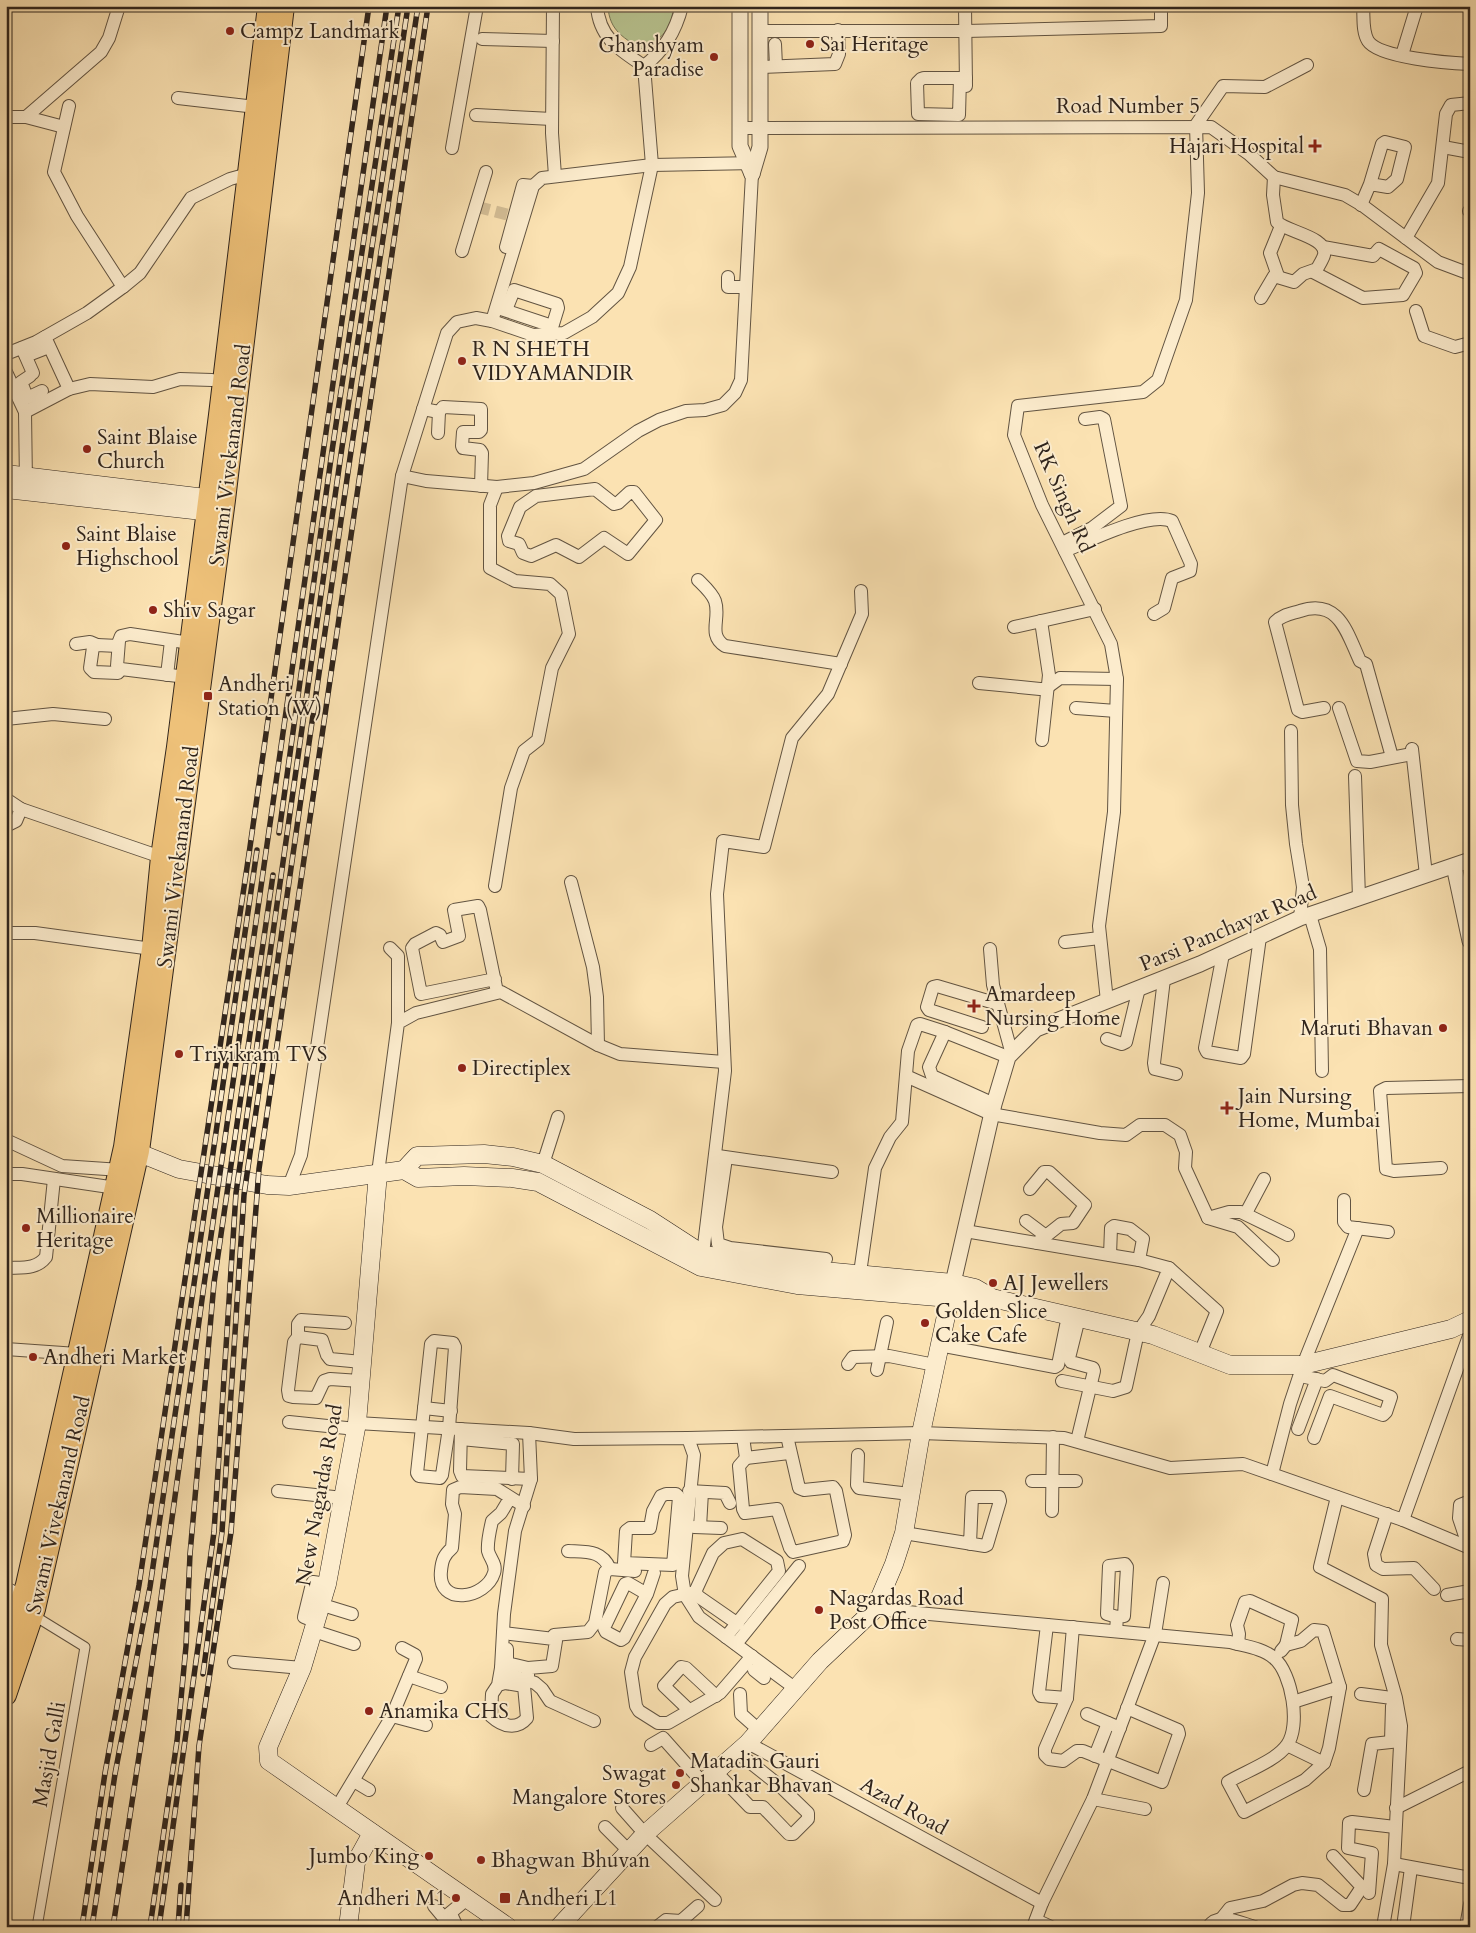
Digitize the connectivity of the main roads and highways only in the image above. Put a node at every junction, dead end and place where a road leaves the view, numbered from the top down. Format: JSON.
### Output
{"nodes":[{"id":1,"x":268,"y":6,"type":"edge"},
{"id":2,"x":284,"y":6,"type":"edge"},
{"id":3,"x":225,"y":380,"type":"junction"},
{"id":4,"x":6,"y":474,"type":"edge"},
{"id":5,"x":26,"y":484,"type":"junction"},
{"id":6,"x":6,"y":489,"type":"edge"},
{"id":7,"x":216,"y":506,"type":"junction"},
{"id":8,"x":132,"y":1149,"type":"junction"},
{"id":9,"x":378,"y":1173,"type":"junction"},
{"id":10,"x":411,"y":1174,"type":"junction"},
{"id":11,"x":702,"y":1261,"type":"junction"},
{"id":12,"x":951,"y":1290,"type":"junction"},
{"id":13,"x":1470,"y":1320,"type":"edge"},
{"id":14,"x":20,"y":1602,"type":"edge"},
{"id":15,"x":6,"y":1644,"type":"edge"},
{"id":16,"x":6,"y":1694,"type":"edge"},
{"id":17,"x":372,"y":1833,"type":"junction"},
{"id":18,"x":348,"y":1927,"type":"edge"},
{"id":19,"x":508,"y":1927,"type":"edge"},
{"id":20,"x":558,"y":1927,"type":"edge"}],
"edges":[{"from":1,"to":3,"type":"main road","name":"Swami Vivekanand Road"},
{"from":2,"to":3,"type":"main road","name":"Swami Vivekanand Road"},
{"from":3,"to":7,"type":"main road","name":"Swami Vivekanand Road"},
{"from":4,"to":5,"type":"main road"},
{"from":5,"to":6,"type":"main road"},
{"from":5,"to":7,"type":"main road"},
{"from":7,"to":8,"type":"main road","name":"Swami Vivekanand Road"},
{"from":7,"to":8,"type":"main road","name":"Swami Vivekanand Road"},
{"from":8,"to":9,"type":"main road"},
{"from":8,"to":14,"type":"main road","name":"Swami Vivekanand Road"},
{"from":8,"to":14,"type":"main road","name":"Swami Vivekanand Road"},
{"from":9,"to":10,"type":"main road"},
{"from":9,"to":17,"type":"main road","name":"New Nagardas Road"},
{"from":10,"to":11,"type":"main road"},
{"from":10,"to":11,"type":"main road"},
{"from":11,"to":12,"type":"main road"},
{"from":11,"to":12,"type":"main road"},
{"from":12,"to":13,"type":"main road"},
{"from":12,"to":20,"type":"main road"},
{"from":14,"to":15,"type":"main road","name":"Swami Vivekanand Road"},
{"from":14,"to":16,"type":"main road","name":"Swami Vivekanand Road"},
{"from":17,"to":18,"type":"main road"},
{"from":17,"to":19,"type":"main road"}]}
